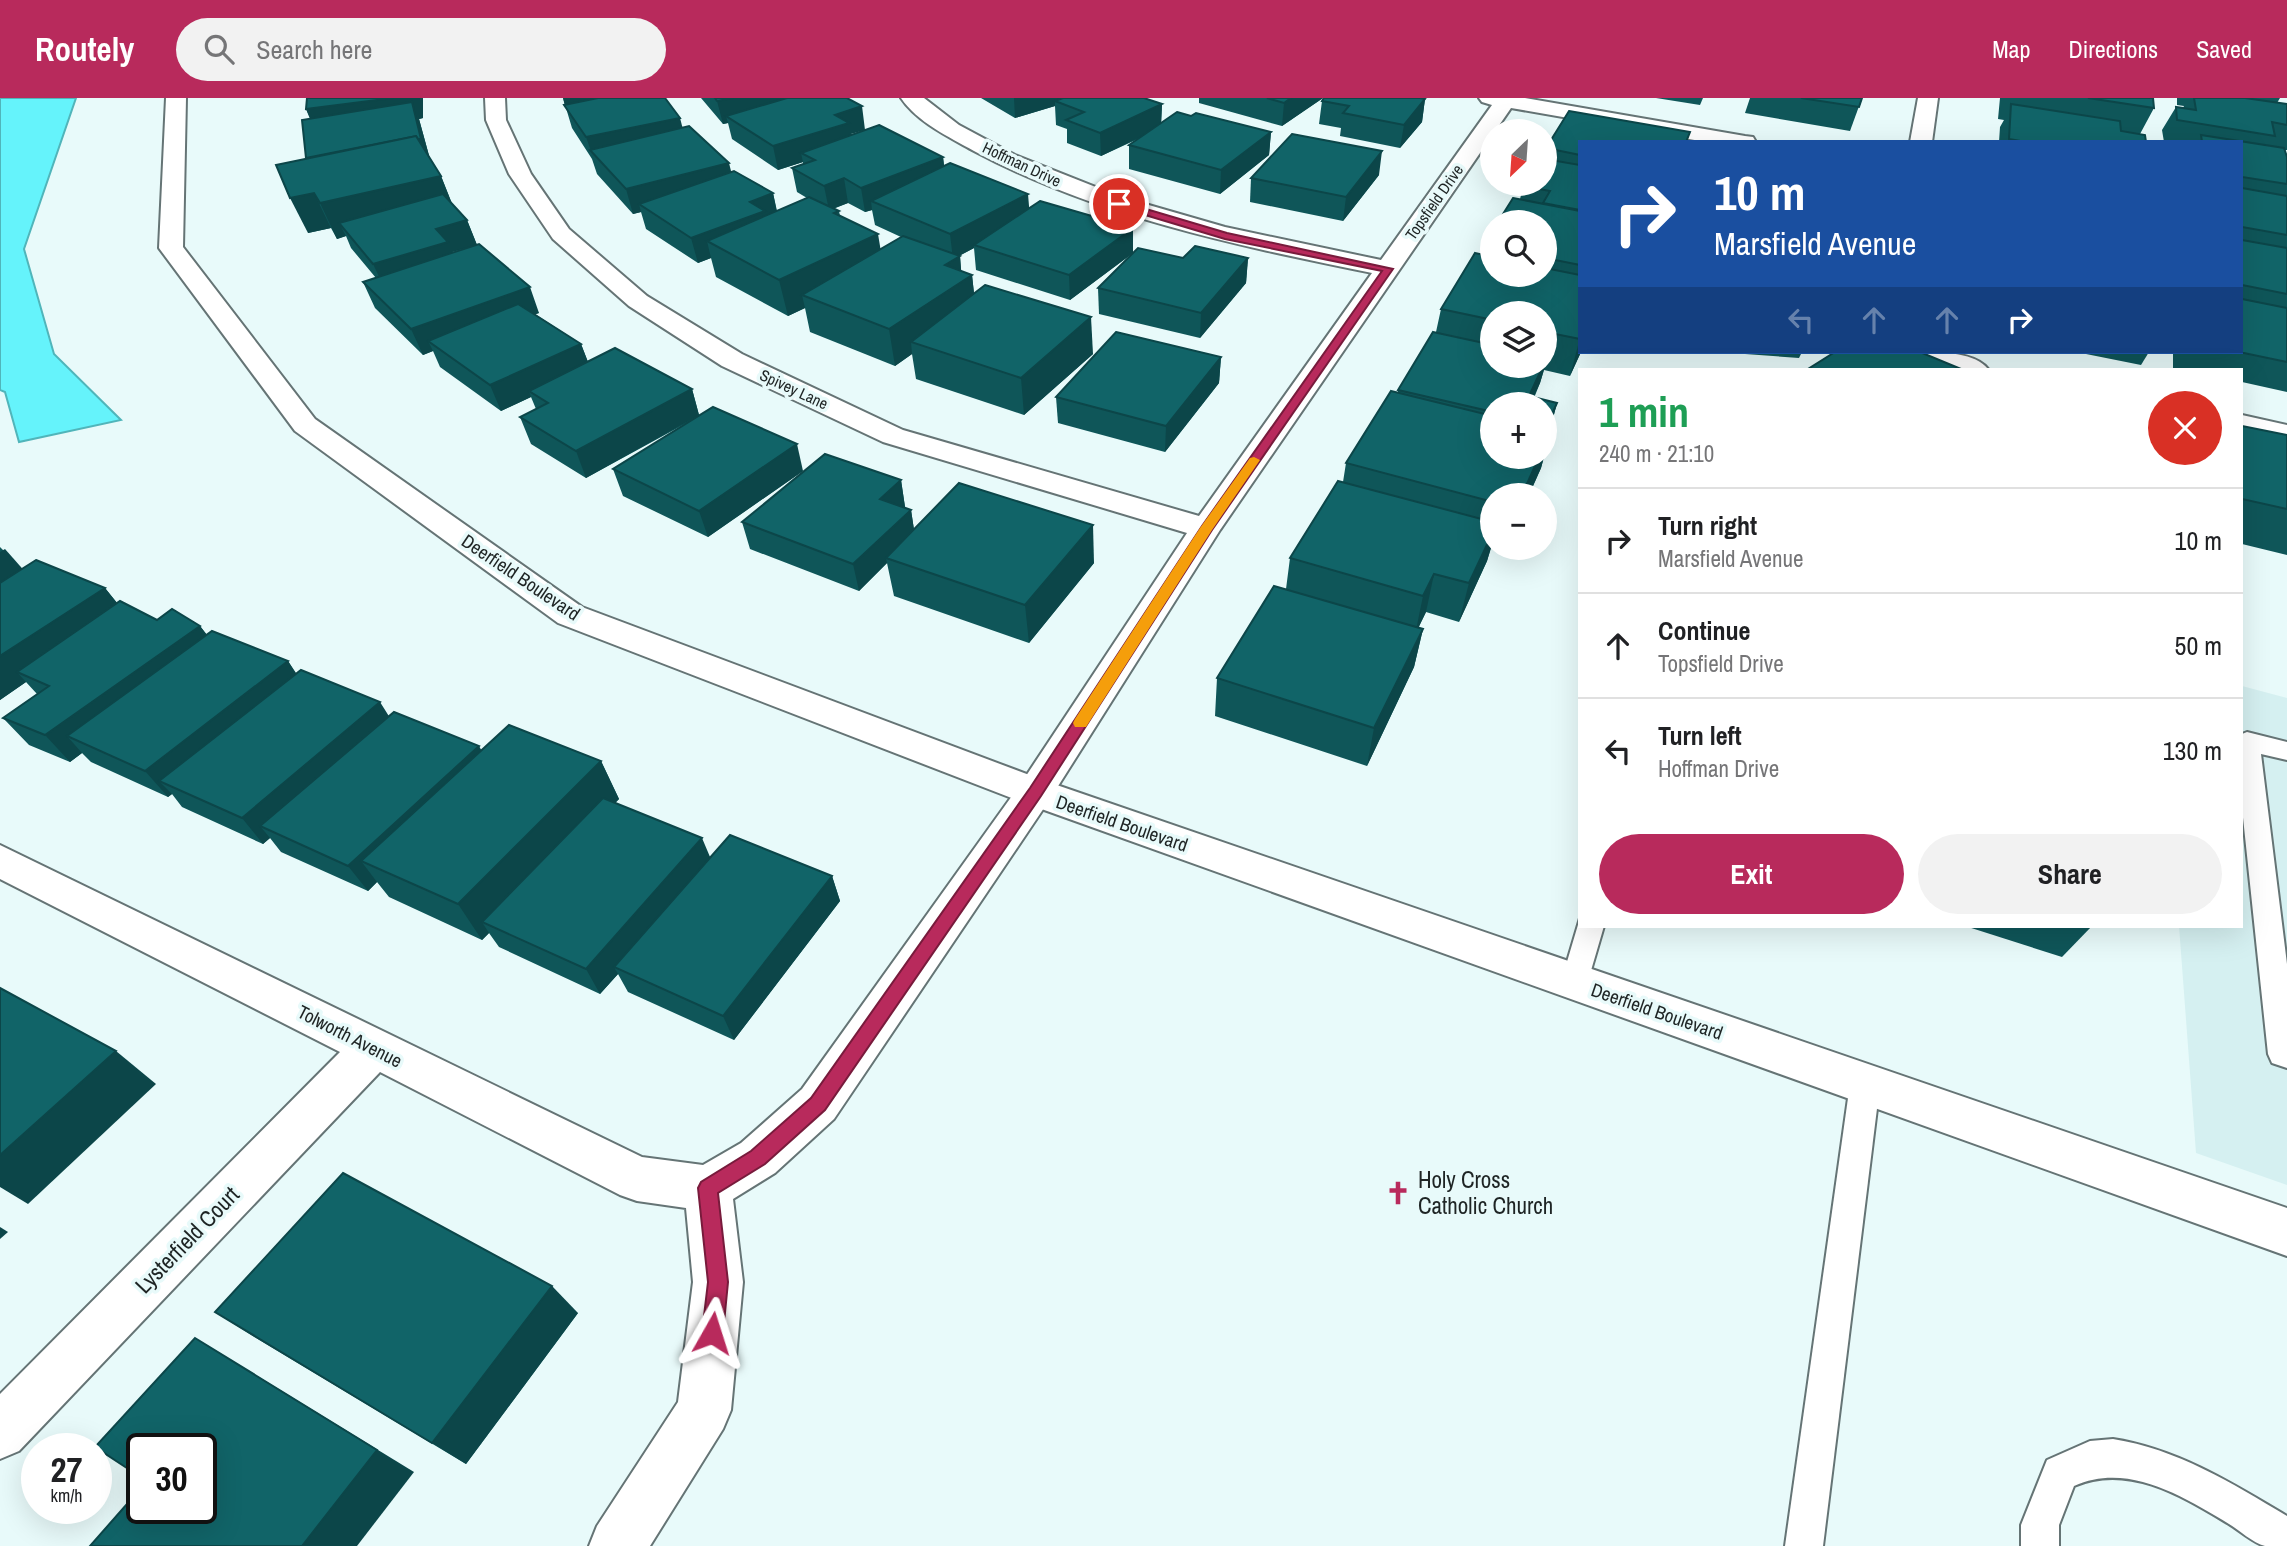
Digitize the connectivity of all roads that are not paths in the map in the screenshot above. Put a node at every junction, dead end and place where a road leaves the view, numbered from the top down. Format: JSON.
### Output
{"nodes":[{"id":1,"x":176,"y":98,"type":"edge"},
{"id":2,"x":495,"y":98,"type":"edge"},
{"id":3,"x":911,"y":98,"type":"edge"},
{"id":4,"x":1928,"y":98,"type":"edge"},
{"id":5,"x":1497,"y":99,"type":"edge"},
{"id":6,"x":1733,"y":140,"type":"edge"},
{"id":7,"x":1921,"y":140,"type":"edge"},
{"id":8,"x":1388,"y":269,"type":"junction"},
{"id":9,"x":1941,"y":354,"type":"edge"},
{"id":10,"x":1968,"y":368,"type":"edge"},
{"id":11,"x":2243,"y":424,"type":"edge"},
{"id":12,"x":2287,"y":433,"type":"edge"},
{"id":13,"x":1206,"y":528,"type":"junction"},
{"id":14,"x":2287,"y":751,"type":"edge"},
{"id":15,"x":1035,"y":792,"type":"junction"},
{"id":16,"x":0,"y":861,"type":"edge"},
{"id":17,"x":1589,"y":928,"type":"edge"},
{"id":18,"x":1575,"y":982,"type":"junction"},
{"id":19,"x":374,"y":1048,"type":"junction"},
{"id":20,"x":2287,"y":1055,"type":"edge"},
{"id":21,"x":1865,"y":1084,"type":"junction"},
{"id":22,"x":708,"y":1188,"type":"junction"},
{"id":23,"x":2178,"y":1195,"type":"junction"},
{"id":24,"x":2287,"y":1232,"type":"edge"},
{"id":25,"x":2287,"y":1256,"type":"edge"},
{"id":26,"x":0,"y":1432,"type":"edge"},
{"id":27,"x":2287,"y":1538,"type":"edge"},
{"id":28,"x":617,"y":1546,"type":"edge"},
{"id":29,"x":1804,"y":1546,"type":"edge"},
{"id":30,"x":2040,"y":1546,"type":"edge"}],
"edges":[{"from":1,"to":15,"type":"street","name":"Deerfield Boulevard"},
{"from":2,"to":13,"type":"street","name":"Spivey Lane"},
{"from":3,"to":8,"type":"street","name":"Hoffman Drive"},
{"from":4,"to":7,"type":"street"},
{"from":5,"to":6,"type":"street"},
{"from":5,"to":8,"type":"street","name":"Topsfield Drive"},
{"from":8,"to":13,"type":"street","name":"Topsfield Drive"},
{"from":9,"to":10,"type":"street"},
{"from":11,"to":12,"type":"street"},
{"from":13,"to":15,"type":"street","name":"Topsfield Drive"},
{"from":14,"to":20,"type":"lane"},
{"from":15,"to":18,"type":"street","name":"Deerfield Boulevard"},
{"from":15,"to":22,"type":"street","name":"Topsfield Drive"},
{"from":16,"to":19,"type":"street","name":"Tolworth Avenue"},
{"from":17,"to":18,"type":"lane"},
{"from":18,"to":21,"type":"street","name":"Deerfield Boulevard"},
{"from":19,"to":22,"type":"street","name":"Tolworth Avenue"},
{"from":19,"to":26,"type":"street","name":"Lysterfield Court"},
{"from":21,"to":23,"type":"street","name":"Deerfield Boulevard"},
{"from":21,"to":29,"type":"lane"},
{"from":22,"to":28,"type":"street"},
{"from":23,"to":24,"type":"street","name":"Deerfield Boulevard"},
{"from":23,"to":25,"type":"street","name":"Deerfield Boulevard"},
{"from":27,"to":30,"type":"lane"}]}
